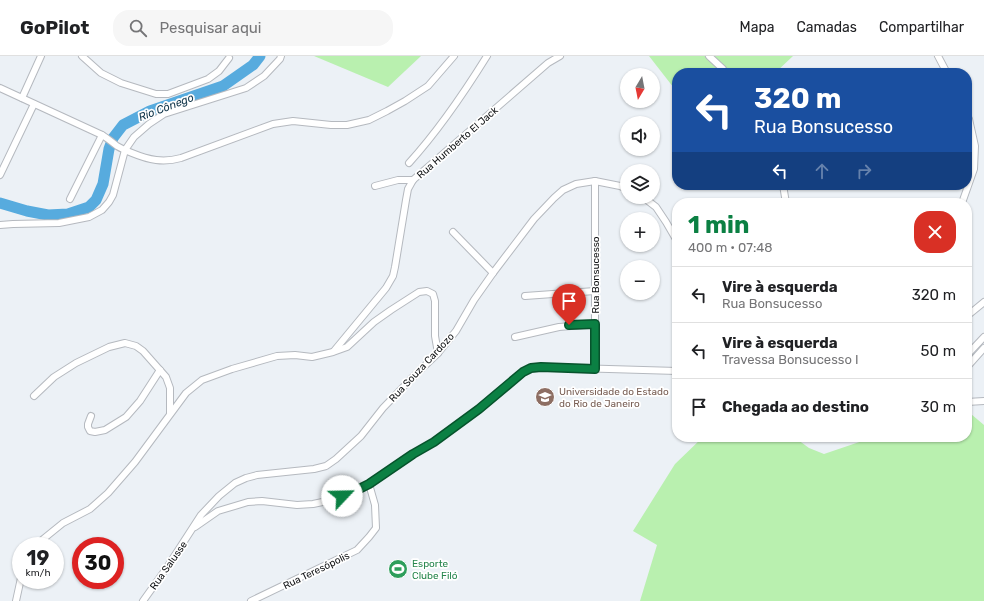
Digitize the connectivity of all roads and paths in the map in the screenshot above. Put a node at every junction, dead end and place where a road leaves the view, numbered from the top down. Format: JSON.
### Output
{"nodes":[{"id":1,"x":41,"y":56,"type":"edge"},
{"id":2,"x":82,"y":56,"type":"edge"},
{"id":3,"x":281,"y":56,"type":"edge"},
{"id":4,"x":454,"y":56,"type":"edge"},
{"id":5,"x":487,"y":56,"type":"edge"},
{"id":6,"x":560,"y":56,"type":"edge"},
{"id":7,"x":709,"y":56,"type":"edge"},
{"id":8,"x":938,"y":56,"type":"edge"},
{"id":9,"x":229,"y":58,"type":"dead end"},
{"id":10,"x":722,"y":68,"type":"edge"},
{"id":11,"x":944,"y":68,"type":"edge"},
{"id":12,"x":0,"y":88,"type":"edge"},
{"id":13,"x":22,"y":98,"type":"junction"},
{"id":14,"x":34,"y":104,"type":"junction"},
{"id":15,"x":972,"y":132,"type":"edge"},
{"id":16,"x":102,"y":134,"type":"junction"},
{"id":17,"x":125,"y":150,"type":"junction"},
{"id":18,"x":409,"y":163,"type":"dead end"},
{"id":19,"x":0,"y":175,"type":"edge"},
{"id":20,"x":972,"y":175,"type":"edge"},
{"id":21,"x":413,"y":180,"type":"junction"},
{"id":22,"x":595,"y":182,"type":"junction"},
{"id":23,"x":375,"y":186,"type":"dead end"},
{"id":24,"x":620,"y":186,"type":"edge"},
{"id":25,"x":70,"y":199,"type":"dead end"},
{"id":26,"x":652,"y":204,"type":"edge"},
{"id":27,"x":0,"y":225,"type":"edge"},
{"id":28,"x":454,"y":232,"type":"dead end"},
{"id":29,"x":672,"y":232,"type":"edge"},
{"id":30,"x":493,"y":273,"type":"junction"},
{"id":31,"x":596,"y":291,"type":"junction"},
{"id":32,"x":525,"y":296,"type":"dead end"},
{"id":33,"x":984,"y":302,"type":"edge"},
{"id":34,"x":972,"y":312,"type":"edge"},
{"id":35,"x":595,"y":324,"type":"junction"},
{"id":36,"x":515,"y":337,"type":"dead end"},
{"id":37,"x":984,"y":337,"type":"edge"},
{"id":38,"x":984,"y":348,"type":"edge"},
{"id":39,"x":972,"y":350,"type":"edge"},
{"id":40,"x":333,"y":352,"type":"junction"},
{"id":41,"x":438,"y":353,"type":"junction"},
{"id":42,"x":972,"y":361,"type":"edge"},
{"id":43,"x":595,"y":369,"type":"junction"},
{"id":44,"x":160,"y":370,"type":"junction"},
{"id":45,"x":672,"y":371,"type":"edge"},
{"id":46,"x":34,"y":396,"type":"dead end"},
{"id":47,"x":972,"y":402,"type":"edge"},
{"id":48,"x":984,"y":402,"type":"edge"},
{"id":49,"x":170,"y":413,"type":"junction"},
{"id":50,"x":91,"y":416,"type":"dead end"},
{"id":51,"x":369,"y":484,"type":"junction"},
{"id":52,"x":192,"y":529,"type":"junction"},
{"id":53,"x":46,"y":537,"type":"edge"},
{"id":54,"x":19,"y":589,"type":"edge"},
{"id":55,"x":16,"y":601,"type":"edge"},
{"id":56,"x":143,"y":601,"type":"edge"},
{"id":57,"x":251,"y":601,"type":"edge"}],
"edges":[{"from":1,"to":13,"type":"street"},
{"from":2,"to":9,"type":"street"},
{"from":3,"to":17,"type":"street"},
{"from":4,"to":17,"type":"street"},
{"from":5,"to":18,"type":"street"},
{"from":6,"to":21,"type":"street","name":"Rua Humberto El Jack"},
{"from":7,"to":10,"type":"street"},
{"from":8,"to":11,"type":"street"},
{"from":12,"to":13,"type":"street"},
{"from":13,"to":14,"type":"street"},
{"from":14,"to":16,"type":"street"},
{"from":14,"to":19,"type":"street"},
{"from":15,"to":20,"type":"street"},
{"from":16,"to":17,"type":"street"},
{"from":16,"to":25,"type":"street"},
{"from":17,"to":27,"type":"street"},
{"from":21,"to":23,"type":"street"},
{"from":21,"to":40,"type":"street","name":"Rua Humberto El Jack"},
{"from":22,"to":24,"type":"street","name":"Rua Souza Cardozo"},
{"from":22,"to":30,"type":"street","name":"Rua Souza Cardozo"},
{"from":22,"to":31,"type":"street","name":"Rua Bonsucesso"},
{"from":26,"to":29,"type":"street"},
{"from":28,"to":30,"type":"street"},
{"from":30,"to":41,"type":"street","name":"Rua Souza Cardozo"},
{"from":31,"to":32,"type":"street"},
{"from":31,"to":35,"type":"street","name":"Rua Bonsucesso"},
{"from":33,"to":34,"type":"street"},
{"from":35,"to":36,"type":"street"},
{"from":35,"to":43,"type":"street","name":"Rua Bonsucesso"},
{"from":37,"to":39,"type":"street"},
{"from":38,"to":42,"type":"street"},
{"from":40,"to":41,"type":"street"},
{"from":40,"to":49,"type":"street"},
{"from":41,"to":52,"type":"street","name":"Rua Souza Cardozo"},
{"from":43,"to":45,"type":"street"},
{"from":43,"to":51,"type":"street"},
{"from":44,"to":46,"type":"street"},
{"from":44,"to":49,"type":"street"},
{"from":44,"to":50,"type":"street"},
{"from":47,"to":48,"type":"street"},
{"from":49,"to":53,"type":"street"},
{"from":51,"to":52,"type":"street"},
{"from":51,"to":57,"type":"street","name":"Rua Teresópolis"},
{"from":52,"to":56,"type":"street","name":"Rua Salusse"},
{"from":54,"to":55,"type":"street"}]}
